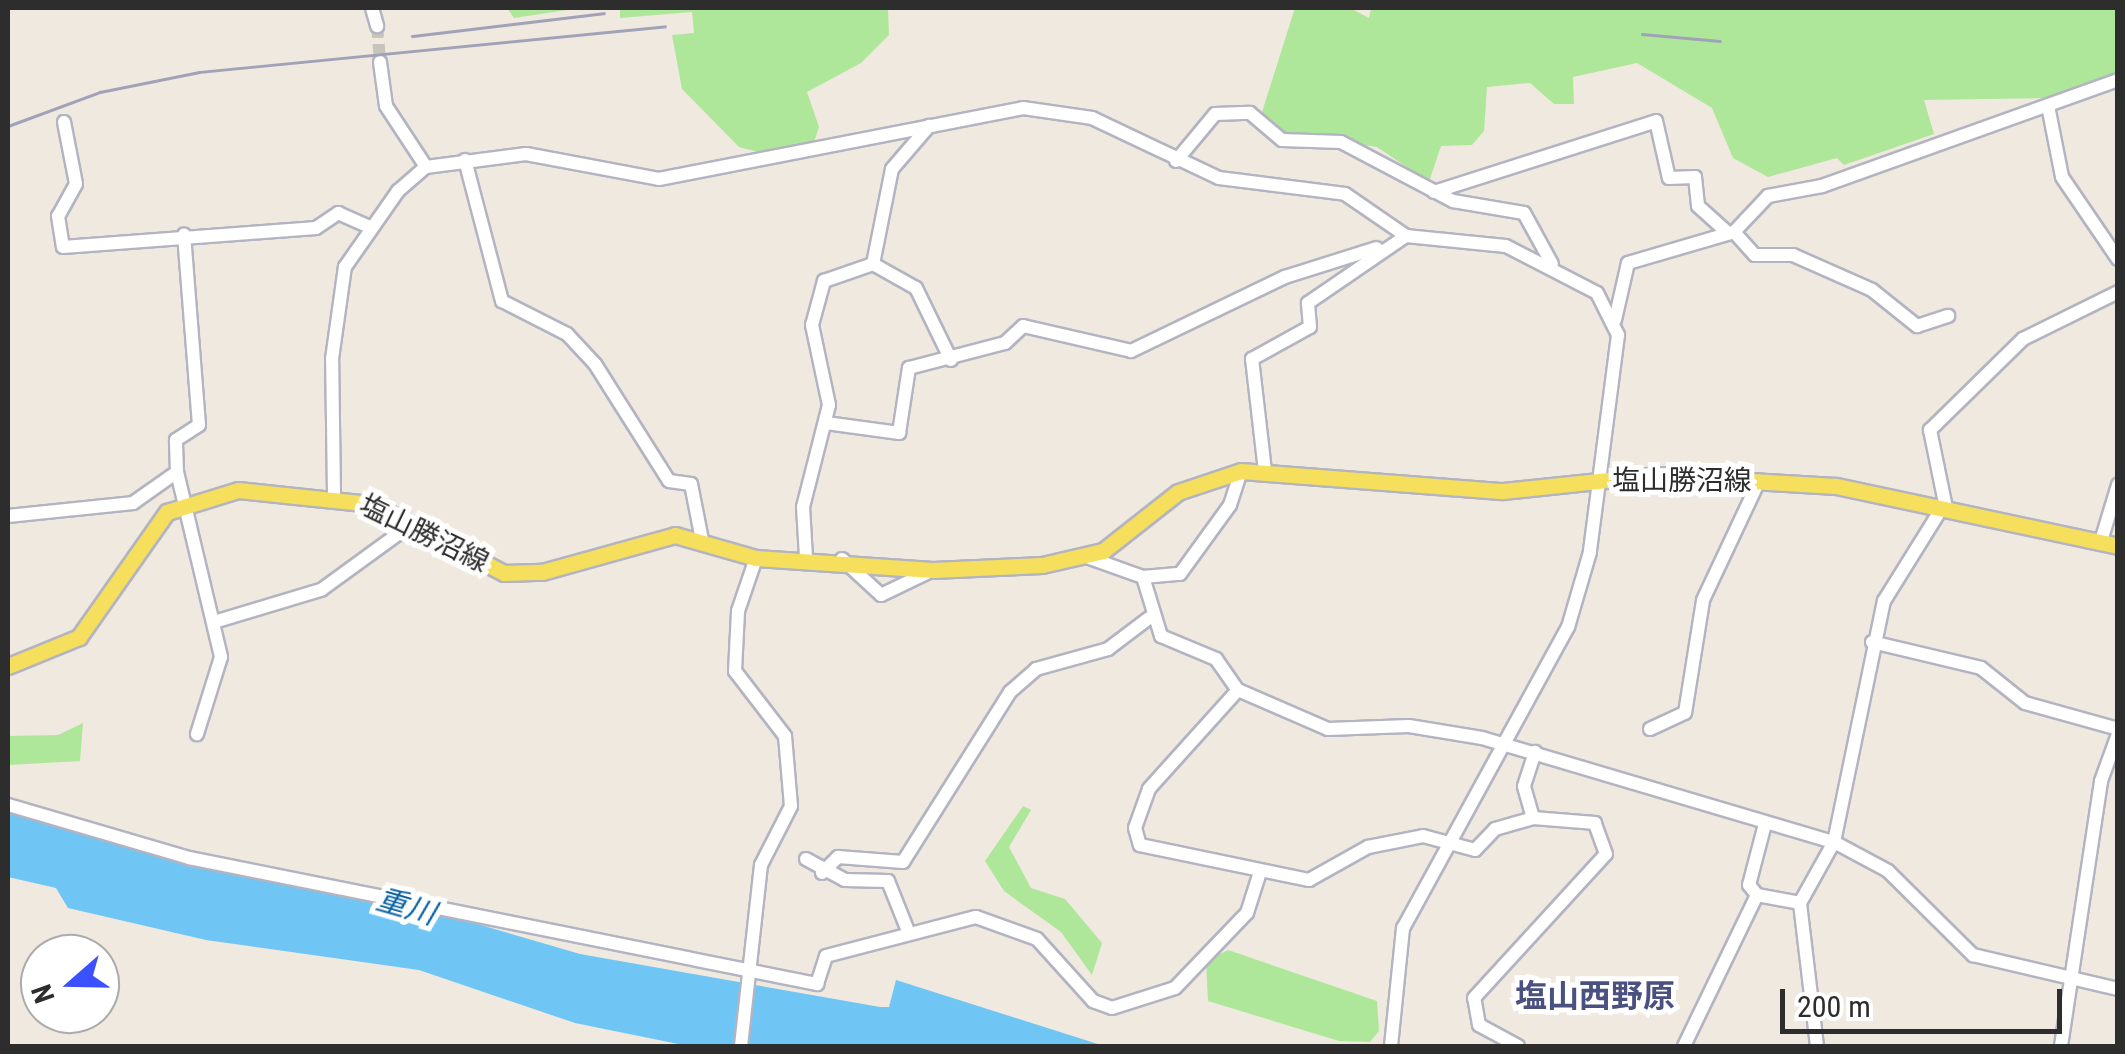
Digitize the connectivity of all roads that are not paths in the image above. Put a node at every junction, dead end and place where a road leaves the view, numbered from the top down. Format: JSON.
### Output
{"nodes":[{"id":1,"x":372,"y":8,"type":"edge"},
{"id":2,"x":377,"y":26,"type":"tunnel mouth"},
{"id":3,"x":380,"y":62,"type":"tunnel mouth"},
{"id":4,"x":2118,"y":80,"type":"edge"},
{"id":5,"x":2048,"y":106,"type":"junction"},
{"id":6,"x":64,"y":122,"type":"dead end"},
{"id":7,"x":930,"y":124,"type":"junction"},
{"id":8,"x":465,"y":160,"type":"junction"},
{"id":9,"x":1176,"y":161,"type":"junction"},
{"id":10,"x":426,"y":167,"type":"junction"},
{"id":11,"x":1434,"y":192,"type":"junction"},
{"id":12,"x":369,"y":227,"type":"junction"},
{"id":13,"x":1731,"y":232,"type":"junction"},
{"id":14,"x":184,"y":235,"type":"junction"},
{"id":15,"x":1406,"y":236,"type":"junction"},
{"id":16,"x":1377,"y":248,"type":"junction"},
{"id":17,"x":2118,"y":259,"type":"edge"},
{"id":18,"x":872,"y":264,"type":"junction"},
{"id":19,"x":1552,"y":264,"type":"junction"},
{"id":20,"x":2118,"y":292,"type":"edge"},
{"id":21,"x":1948,"y":316,"type":"dead end"},
{"id":22,"x":1615,"y":320,"type":"junction"},
{"id":23,"x":951,"y":360,"type":"junction"},
{"id":24,"x":826,"y":422,"type":"junction"},
{"id":25,"x":1265,"y":470,"type":"junction"},
{"id":26,"x":1242,"y":471,"type":"junction"},
{"id":27,"x":176,"y":472,"type":"junction"},
{"id":28,"x":1603,"y":480,"type":"junction"},
{"id":29,"x":1759,"y":481,"type":"junction"},
{"id":30,"x":2118,"y":485,"type":"edge"},
{"id":31,"x":334,"y":494,"type":"junction"},
{"id":32,"x":184,"y":502,"type":"junction"},
{"id":33,"x":1946,"y":503,"type":"junction"},
{"id":34,"x":8,"y":516,"type":"edge"},
{"id":35,"x":412,"y":524,"type":"junction"},
{"id":36,"x":702,"y":540,"type":"junction"},
{"id":37,"x":2110,"y":544,"type":"edge"},
{"id":38,"x":806,"y":557,"type":"junction"},
{"id":39,"x":1087,"y":557,"type":"junction"},
{"id":40,"x":756,"y":558,"type":"junction"},
{"id":41,"x":842,"y":559,"type":"junction"},
{"id":42,"x":933,"y":570,"type":"junction"},
{"id":43,"x":1144,"y":577,"type":"junction"},
{"id":44,"x":1149,"y":618,"type":"junction"},
{"id":45,"x":214,"y":622,"type":"junction"},
{"id":46,"x":1872,"y":642,"type":"junction"},
{"id":47,"x":8,"y":666,"type":"edge"},
{"id":48,"x":1238,"y":690,"type":"junction"},
{"id":49,"x":1650,"y":729,"type":"dead end"},
{"id":50,"x":2118,"y":731,"type":"edge"},
{"id":51,"x":197,"y":734,"type":"dead end"},
{"id":52,"x":1505,"y":744,"type":"junction"},
{"id":53,"x":1535,"y":752,"type":"junction"},
{"id":54,"x":8,"y":805,"type":"edge"},
{"id":55,"x":1533,"y":818,"type":"junction"},
{"id":56,"x":1764,"y":824,"type":"junction"},
{"id":57,"x":1834,"y":842,"type":"junction"},
{"id":58,"x":1442,"y":843,"type":"junction"},
{"id":59,"x":806,"y":859,"type":"dead end"},
{"id":60,"x":1260,"y":872,"type":"junction"},
{"id":61,"x":822,"y":873,"type":"junction"},
{"id":62,"x":1757,"y":895,"type":"junction"},
{"id":63,"x":1800,"y":903,"type":"junction"},
{"id":64,"x":908,"y":931,"type":"junction"},
{"id":65,"x":755,"y":970,"type":"junction"},
{"id":66,"x":2070,"y":982,"type":"junction"},
{"id":67,"x":2118,"y":989,"type":"edge"},
{"id":68,"x":741,"y":1046,"type":"edge"},
{"id":69,"x":1391,"y":1046,"type":"edge"},
{"id":70,"x":1518,"y":1046,"type":"edge"},
{"id":71,"x":1684,"y":1046,"type":"edge"},
{"id":72,"x":1817,"y":1046,"type":"edge"},
{"id":73,"x":2061,"y":1046,"type":"edge"}],
"edges":[{"from":1,"to":2,"type":"street"},
{"from":3,"to":10,"type":"street"},
{"from":4,"to":5,"type":"street"},
{"from":5,"to":13,"type":"street"},
{"from":5,"to":17,"type":"street"},
{"from":6,"to":14,"type":"street"},
{"from":7,"to":8,"type":"street"},
{"from":7,"to":9,"type":"street"},
{"from":7,"to":18,"type":"street"},
{"from":8,"to":10,"type":"street"},
{"from":8,"to":36,"type":"street"},
{"from":9,"to":11,"type":"street"},
{"from":9,"to":15,"type":"street"},
{"from":10,"to":12,"type":"street"},
{"from":11,"to":13,"type":"street"},
{"from":11,"to":19,"type":"street"},
{"from":12,"to":14,"type":"street"},
{"from":12,"to":31,"type":"street"},
{"from":13,"to":21,"type":"street"},
{"from":13,"to":22,"type":"street"},
{"from":14,"to":27,"type":"street"},
{"from":15,"to":16,"type":"street"},
{"from":15,"to":19,"type":"street"},
{"from":16,"to":23,"type":"street"},
{"from":16,"to":25,"type":"street"},
{"from":18,"to":23,"type":"street"},
{"from":18,"to":24,"type":"street"},
{"from":19,"to":22,"type":"street"},
{"from":20,"to":33,"type":"street"},
{"from":22,"to":28,"type":"street"},
{"from":23,"to":24,"type":"street"},
{"from":24,"to":38,"type":"street"},
{"from":25,"to":26,"type":"main road","name":"塩山勝沼線"},
{"from":25,"to":28,"type":"main road","name":"塩山勝沼線"},
{"from":26,"to":39,"type":"main road","name":"塩山勝沼線"},
{"from":26,"to":43,"type":"street"},
{"from":27,"to":32,"type":"street"},
{"from":27,"to":34,"type":"street"},
{"from":28,"to":29,"type":"main road","name":"塩山勝沼線"},
{"from":28,"to":52,"type":"street"},
{"from":29,"to":33,"type":"main road","name":"塩山勝沼線"},
{"from":29,"to":49,"type":"street"},
{"from":30,"to":37,"type":"street"},
{"from":31,"to":32,"type":"main road","name":"塩山勝沼線"},
{"from":31,"to":35,"type":"main road","name":"塩山勝沼線"},
{"from":32,"to":45,"type":"street"},
{"from":32,"to":47,"type":"main road","name":"塩山勝沼線"},
{"from":33,"to":37,"type":"main road","name":"塩山勝沼線"},
{"from":33,"to":46,"type":"street"},
{"from":35,"to":36,"type":"main road","name":"塩山勝沼線"},
{"from":35,"to":45,"type":"street"},
{"from":36,"to":40,"type":"main road","name":"塩山勝沼線"},
{"from":38,"to":40,"type":"main road","name":"塩山勝沼線"},
{"from":38,"to":41,"type":"main road","name":"塩山勝沼線"},
{"from":39,"to":42,"type":"main road","name":"塩山勝沼線"},
{"from":39,"to":43,"type":"street","name":"塩山勝沼線"},
{"from":40,"to":65,"type":"street"},
{"from":41,"to":42,"type":"main road","name":"塩山勝沼線"},
{"from":41,"to":42,"type":"street"},
{"from":43,"to":44,"type":"street"},
{"from":44,"to":48,"type":"street"},
{"from":44,"to":61,"type":"street"},
{"from":45,"to":51,"type":"street"},
{"from":46,"to":50,"type":"street"},
{"from":46,"to":57,"type":"street"},
{"from":48,"to":52,"type":"street"},
{"from":48,"to":60,"type":"street"},
{"from":50,"to":66,"type":"street"},
{"from":52,"to":53,"type":"street"},
{"from":52,"to":58,"type":"street"},
{"from":53,"to":55,"type":"street"},
{"from":53,"to":56,"type":"street"},
{"from":54,"to":65,"type":"street"},
{"from":55,"to":58,"type":"street"},
{"from":55,"to":70,"type":"street"},
{"from":56,"to":57,"type":"street"},
{"from":56,"to":62,"type":"street"},
{"from":57,"to":63,"type":"street"},
{"from":57,"to":66,"type":"street"},
{"from":58,"to":60,"type":"street"},
{"from":58,"to":69,"type":"street"},
{"from":59,"to":61,"type":"street"},
{"from":60,"to":64,"type":"street"},
{"from":61,"to":64,"type":"street"},
{"from":62,"to":63,"type":"street"},
{"from":62,"to":71,"type":"street"},
{"from":63,"to":72,"type":"street"},
{"from":64,"to":65,"type":"street"},
{"from":65,"to":68,"type":"street"},
{"from":66,"to":67,"type":"street"},
{"from":66,"to":73,"type":"street"}]}
